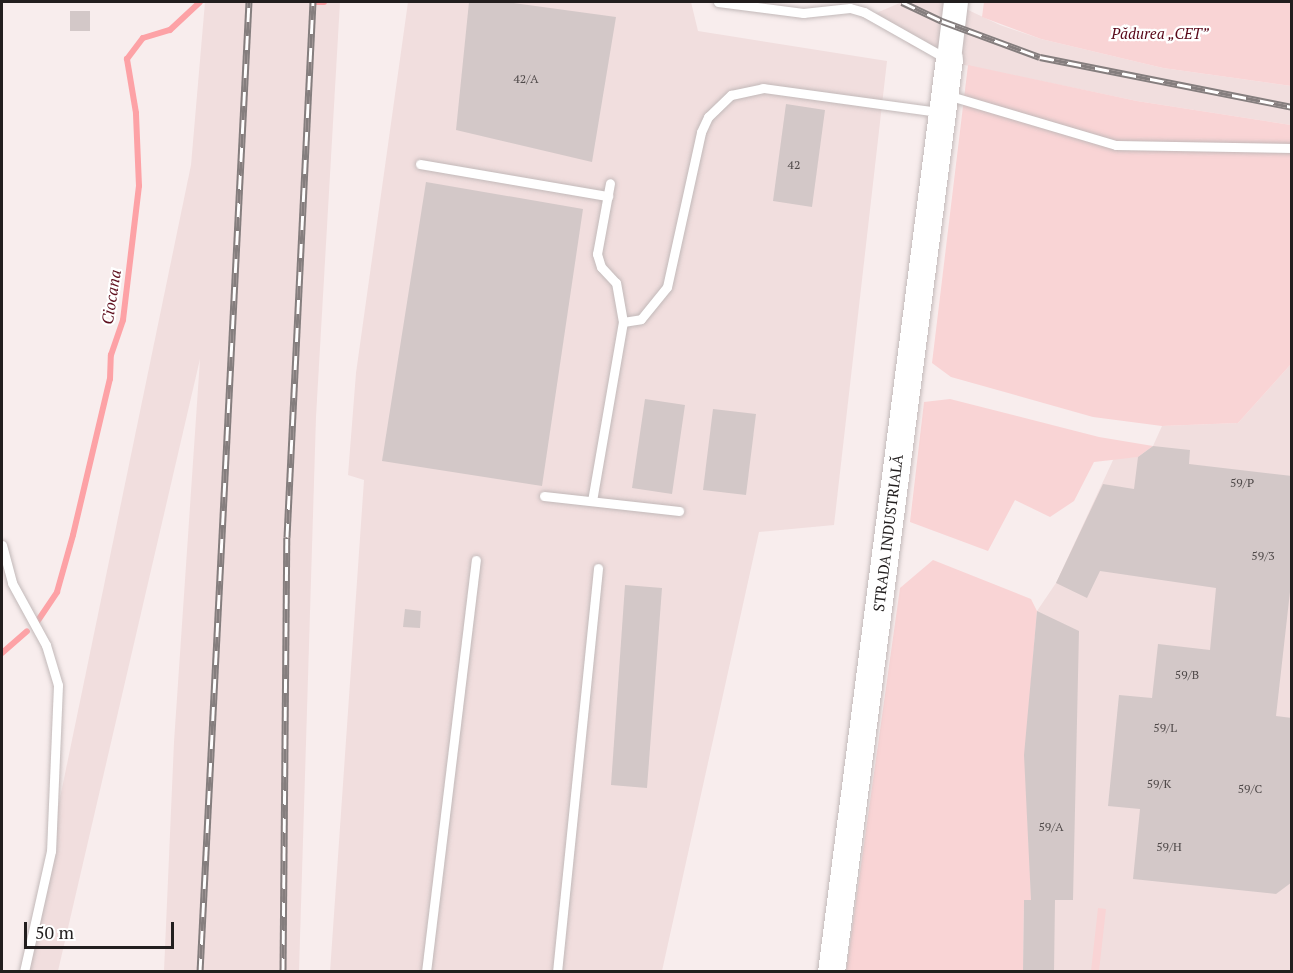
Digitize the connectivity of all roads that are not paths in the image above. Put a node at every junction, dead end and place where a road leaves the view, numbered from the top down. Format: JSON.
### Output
{"nodes":[{"id":1,"x":718,"y":2,"type":"edge"},
{"id":2,"x":956,"y":2,"type":"edge"},
{"id":3,"x":949,"y":59,"type":"junction"},
{"id":4,"x":943,"y":103,"type":"junction"},
{"id":5,"x":1292,"y":148,"type":"edge"},
{"id":6,"x":420,"y":164,"type":"dead end"},
{"id":7,"x":610,"y":183,"type":"dead end"},
{"id":8,"x":608,"y":196,"type":"junction"},
{"id":9,"x":623,"y":322,"type":"junction"},
{"id":10,"x":544,"y":496,"type":"dead end"},
{"id":11,"x":592,"y":501,"type":"junction"},
{"id":12,"x":679,"y":511,"type":"dead end"},
{"id":13,"x":2,"y":545,"type":"edge"},
{"id":14,"x":476,"y":560,"type":"dead end"},
{"id":15,"x":598,"y":568,"type":"dead end"},
{"id":16,"x":24,"y":972,"type":"edge"},
{"id":17,"x":426,"y":972,"type":"edge"},
{"id":18,"x":557,"y":972,"type":"edge"},
{"id":19,"x":831,"y":972,"type":"edge"}],
"edges":[{"from":1,"to":3,"type":"lane"},
{"from":2,"to":3,"type":"street","name":"STRADA INDUSTRIALĂ"},
{"from":3,"to":4,"type":"main road","name":"STRADA INDUSTRIALĂ"},
{"from":4,"to":5,"type":"lane"},
{"from":4,"to":9,"type":"lane"},
{"from":4,"to":19,"type":"main road","name":"STRADA INDUSTRIALĂ"},
{"from":6,"to":8,"type":"lane"},
{"from":7,"to":8,"type":"lane"},
{"from":8,"to":9,"type":"lane"},
{"from":9,"to":11,"type":"lane"},
{"from":10,"to":11,"type":"lane"},
{"from":11,"to":12,"type":"lane"},
{"from":13,"to":16,"type":"lane"},
{"from":14,"to":17,"type":"lane"},
{"from":15,"to":18,"type":"lane"}]}
